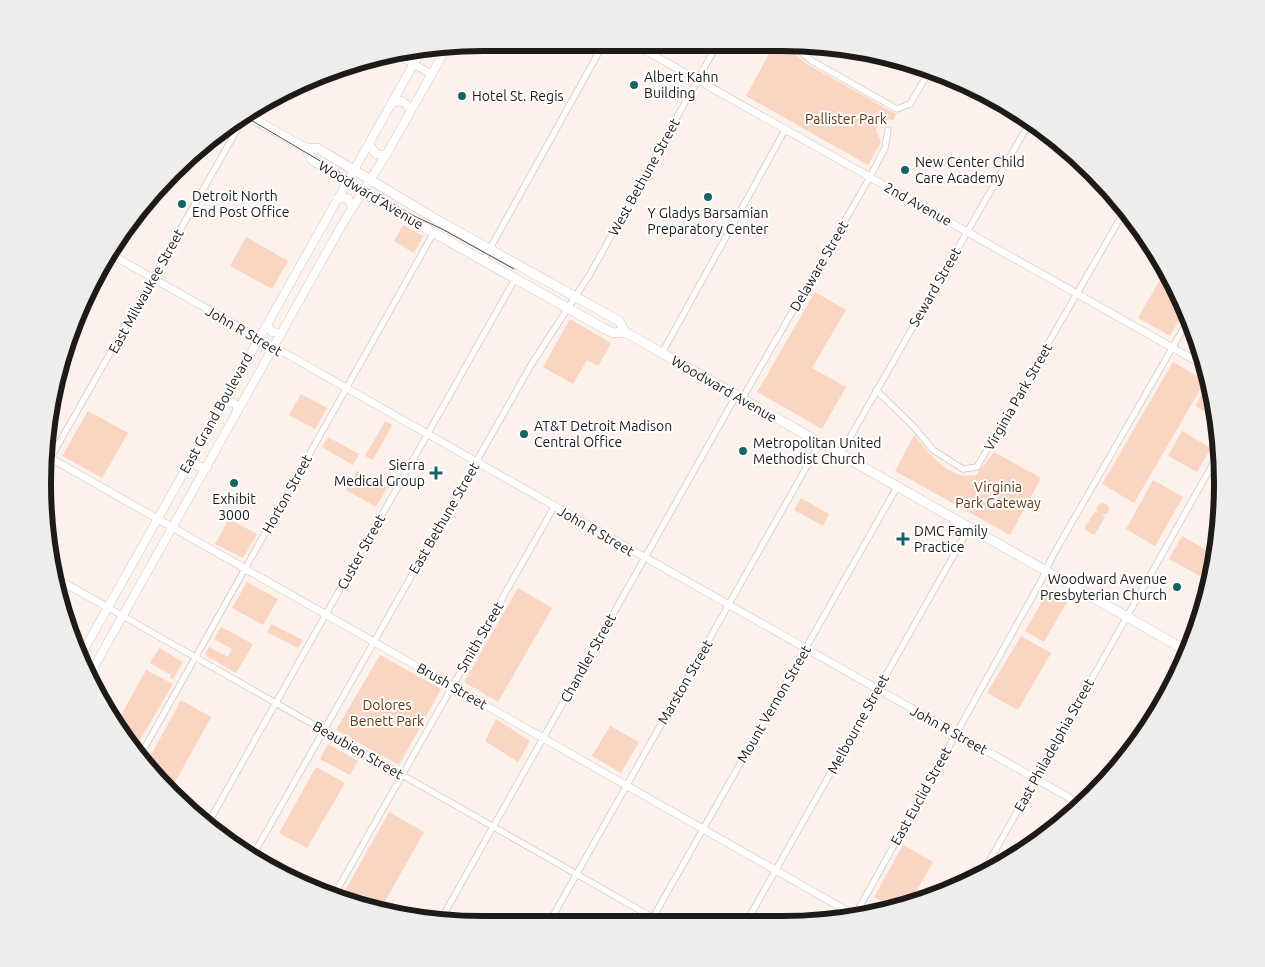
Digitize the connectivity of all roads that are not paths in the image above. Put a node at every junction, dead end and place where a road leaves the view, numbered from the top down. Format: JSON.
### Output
{"nodes":[{"id":1,"x":600,"y":51,"type":"edge"},
{"id":2,"x":646,"y":51,"type":"edge"},
{"id":3,"x":714,"y":51,"type":"edge"},
{"id":4,"x":800,"y":52,"type":"edge"},
{"id":5,"x":443,"y":53,"type":"edge"},
{"id":6,"x":418,"y":57,"type":"edge"},
{"id":7,"x":405,"y":59,"type":"edge"},
{"id":8,"x":414,"y":64,"type":"junction"},
{"id":9,"x":431,"y":74,"type":"junction"},
{"id":10,"x":926,"y":76,"type":"edge"},
{"id":11,"x":698,"y":80,"type":"junction"},
{"id":12,"x":392,"y":103,"type":"junction"},
{"id":13,"x":410,"y":112,"type":"junction"},
{"id":14,"x":252,"y":118,"type":"edge"},
{"id":15,"x":239,"y":127,"type":"edge"},
{"id":16,"x":1027,"y":127,"type":"edge"},
{"id":17,"x":785,"y":130,"type":"junction"},
{"id":18,"x":888,"y":130,"type":"dead end"},
{"id":19,"x":369,"y":144,"type":"junction"},
{"id":20,"x":307,"y":149,"type":"junction"},
{"id":21,"x":386,"y":155,"type":"junction"},
{"id":22,"x":353,"y":171,"type":"junction"},
{"id":23,"x":870,"y":177,"type":"junction"},
{"id":24,"x":370,"y":181,"type":"junction"},
{"id":25,"x":346,"y":183,"type":"junction"},
{"id":26,"x":363,"y":193,"type":"junction"},
{"id":27,"x":337,"y":199,"type":"junction"},
{"id":28,"x":352,"y":208,"type":"junction"},
{"id":29,"x":1121,"y":217,"type":"edge"},
{"id":30,"x":434,"y":232,"type":"junction"},
{"id":31,"x":967,"y":232,"type":"junction"},
{"id":32,"x":489,"y":249,"type":"junction"},
{"id":33,"x":115,"y":257,"type":"edge"},
{"id":34,"x":483,"y":261,"type":"junction"},
{"id":35,"x":153,"y":279,"type":"junction"},
{"id":36,"x":514,"y":279,"type":"junction"},
{"id":37,"x":1077,"y":294,"type":"junction"},
{"id":38,"x":576,"y":298,"type":"junction"},
{"id":39,"x":568,"y":309,"type":"junction"},
{"id":40,"x":269,"y":319,"type":"junction"},
{"id":41,"x":1184,"y":327,"type":"edge"},
{"id":42,"x":625,"y":332,"type":"junction"},
{"id":43,"x":282,"y":333,"type":"junction"},
{"id":44,"x":258,"y":338,"type":"junction"},
{"id":45,"x":274,"y":348,"type":"junction"},
{"id":46,"x":1172,"y":348,"type":"junction"},
{"id":47,"x":662,"y":353,"type":"junction"},
{"id":48,"x":1196,"y":361,"type":"edge"},
{"id":49,"x":347,"y":389,"type":"junction"},
{"id":50,"x":876,"y":390,"type":"junction"},
{"id":51,"x":739,"y":398,"type":"junction"},
{"id":52,"x":222,"y":402,"type":"junction"},
{"id":53,"x":235,"y":417,"type":"junction"},
{"id":54,"x":427,"y":435,"type":"junction"},
{"id":55,"x":820,"y":443,"type":"junction"},
{"id":56,"x":52,"y":451,"type":"edge"},
{"id":57,"x":840,"y":455,"type":"junction"},
{"id":58,"x":191,"y":458,"type":"junction"},
{"id":59,"x":52,"y":459,"type":"edge"},
{"id":60,"x":476,"y":462,"type":"junction"},
{"id":61,"x":1213,"y":464,"type":"edge"},
{"id":62,"x":207,"y":468,"type":"junction"},
{"id":63,"x":897,"y":487,"type":"junction"},
{"id":64,"x":554,"y":507,"type":"junction"},
{"id":65,"x":158,"y":518,"type":"junction"},
{"id":66,"x":173,"y":527,"type":"junction"},
{"id":67,"x":969,"y":528,"type":"junction"},
{"id":68,"x":644,"y":558,"type":"junction"},
{"id":69,"x":245,"y":568,"type":"junction"},
{"id":70,"x":1046,"y":571,"type":"junction"},
{"id":71,"x":63,"y":582,"type":"edge"},
{"id":72,"x":728,"y":606,"type":"junction"},
{"id":73,"x":107,"y":607,"type":"junction"},
{"id":74,"x":326,"y":614,"type":"junction"},
{"id":75,"x":122,"y":616,"type":"junction"},
{"id":76,"x":1126,"y":617,"type":"junction"},
{"id":77,"x":374,"y":642,"type":"junction"},
{"id":78,"x":84,"y":648,"type":"edge"},
{"id":79,"x":1181,"y":648,"type":"edge"},
{"id":80,"x":805,"y":649,"type":"junction"},
{"id":81,"x":195,"y":657,"type":"junction"},
{"id":82,"x":93,"y":669,"type":"edge"},
{"id":83,"x":452,"y":686,"type":"junction"},
{"id":84,"x":878,"y":690,"type":"junction"},
{"id":85,"x":276,"y":703,"type":"junction"},
{"id":86,"x":324,"y":730,"type":"junction"},
{"id":87,"x":956,"y":733,"type":"junction"},
{"id":88,"x":543,"y":738,"type":"junction"},
{"id":89,"x":143,"y":750,"type":"edge"},
{"id":90,"x":402,"y":775,"type":"junction"},
{"id":91,"x":1036,"y":779,"type":"junction"},
{"id":92,"x":626,"y":785,"type":"junction"},
{"id":93,"x":1075,"y":801,"type":"edge"},
{"id":94,"x":211,"y":819,"type":"edge"},
{"id":95,"x":493,"y":827,"type":"junction"},
{"id":96,"x":703,"y":828,"type":"junction"},
{"id":97,"x":256,"y":851,"type":"edge"},
{"id":98,"x":988,"y":863,"type":"edge"},
{"id":99,"x":776,"y":869,"type":"junction"},
{"id":100,"x":576,"y":874,"type":"junction"},
{"id":101,"x":337,"y":890,"type":"edge"},
{"id":102,"x":859,"y":908,"type":"edge"},
{"id":103,"x":846,"y":911,"type":"edge"},
{"id":104,"x":444,"y":914,"type":"edge"},
{"id":105,"x":553,"y":916,"type":"edge"},
{"id":106,"x":647,"y":916,"type":"edge"},
{"id":107,"x":654,"y":916,"type":"edge"},
{"id":108,"x":750,"y":916,"type":"edge"}],
"edges":[{"from":1,"to":32,"type":"street"},
{"from":2,"to":11,"type":"street","name":"2nd Avenue"},
{"from":3,"to":11,"type":"street","name":"West Bethune Street"},
{"from":4,"to":10,"type":"street"},
{"from":5,"to":9,"type":"main road","name":"East Grand Boulevard"},
{"from":6,"to":8,"type":"main road","name":"East Grand Boulevard"},
{"from":7,"to":8,"type":"street"},
{"from":8,"to":9,"type":"street"},
{"from":8,"to":12,"type":"main road","name":"East Grand Boulevard"},
{"from":9,"to":13,"type":"main road","name":"East Grand Boulevard"},
{"from":11,"to":17,"type":"street","name":"2nd Avenue"},
{"from":11,"to":38,"type":"street","name":"West Bethune Street"},
{"from":12,"to":13,"type":"main road"},
{"from":12,"to":19,"type":"main road","name":"East Grand Boulevard"},
{"from":13,"to":21,"type":"main road","name":"East Grand Boulevard"},
{"from":14,"to":20,"type":"main road","name":"Woodward Avenue"},
{"from":15,"to":35,"type":"street","name":"East Milwaukee Street"},
{"from":16,"to":31,"type":"street","name":"Seward Street"},
{"from":17,"to":23,"type":"street","name":"2nd Avenue"},
{"from":17,"to":47,"type":"street"},
{"from":18,"to":23,"type":"street","name":"Delaware Street"},
{"from":19,"to":21,"type":"main road"},
{"from":19,"to":22,"type":"main road","name":"East Grand Boulevard"},
{"from":20,"to":22,"type":"main road","name":"Woodward Avenue"},
{"from":20,"to":25,"type":"main road","name":"Woodward Avenue"},
{"from":21,"to":24,"type":"main road","name":"East Grand Boulevard"},
{"from":22,"to":24,"type":"main road","name":"Woodward Avenue"},
{"from":22,"to":25,"type":"main road","name":"East Grand Boulevard"},
{"from":23,"to":31,"type":"street","name":"2nd Avenue"},
{"from":23,"to":51,"type":"street","name":"Delaware Street"},
{"from":24,"to":26,"type":"main road","name":"East Grand Boulevard"},
{"from":24,"to":32,"type":"main road","name":"Woodward Avenue"},
{"from":25,"to":26,"type":"main road","name":"Woodward Avenue"},
{"from":25,"to":27,"type":"main road","name":"East Grand Boulevard"},
{"from":26,"to":28,"type":"main road","name":"East Grand Boulevard"},
{"from":26,"to":30,"type":"main road","name":"Woodward Avenue"},
{"from":27,"to":28,"type":"main road"},
{"from":27,"to":40,"type":"main road","name":"East Grand Boulevard"},
{"from":28,"to":43,"type":"main road","name":"East Grand Boulevard"},
{"from":29,"to":37,"type":"street","name":"Virginia Park Street"},
{"from":30,"to":34,"type":"main road","name":"Woodward Avenue"},
{"from":30,"to":49,"type":"street","name":"Horton Street"},
{"from":31,"to":37,"type":"street","name":"2nd Avenue"},
{"from":31,"to":50,"type":"street","name":"Seward Street"},
{"from":32,"to":34,"type":"street"},
{"from":32,"to":38,"type":"main road","name":"Woodward Avenue"},
{"from":33,"to":35,"type":"street","name":"John R Street"},
{"from":34,"to":36,"type":"main road","name":"Woodward Avenue"},
{"from":35,"to":44,"type":"street","name":"John R Street"},
{"from":35,"to":56,"type":"street","name":"East Milwaukee Street"},
{"from":36,"to":39,"type":"main road","name":"Woodward Avenue"},
{"from":36,"to":54,"type":"street","name":"Custer Street"},
{"from":37,"to":46,"type":"street","name":"2nd Avenue"},
{"from":37,"to":50,"type":"street","name":"Virginia Park Street"},
{"from":38,"to":39,"type":"street","name":"West Bethune Street"},
{"from":38,"to":42,"type":"main road","name":"Woodward Avenue"},
{"from":39,"to":42,"type":"main road","name":"Woodward Avenue"},
{"from":39,"to":60,"type":"street","name":"East Bethune Street"},
{"from":40,"to":43,"type":"main road"},
{"from":40,"to":44,"type":"main road","name":"East Grand Boulevard"},
{"from":41,"to":46,"type":"street","name":"East Euclid Street"},
{"from":42,"to":47,"type":"main road","name":"Woodward Avenue"},
{"from":43,"to":45,"type":"main road","name":"East Grand Boulevard"},
{"from":44,"to":45,"type":"street","name":"John R Street"},
{"from":44,"to":52,"type":"main road","name":"East Grand Boulevard"},
{"from":45,"to":49,"type":"street","name":"John R Street"},
{"from":45,"to":53,"type":"main road","name":"East Grand Boulevard"},
{"from":46,"to":48,"type":"street","name":"2nd Avenue"},
{"from":46,"to":70,"type":"street","name":"East Euclid Street"},
{"from":47,"to":51,"type":"main road","name":"Woodward Avenue"},
{"from":49,"to":54,"type":"street","name":"John R Street"},
{"from":49,"to":69,"type":"street","name":"Horton Street"},
{"from":50,"to":57,"type":"street","name":"Seward Street"},
{"from":51,"to":55,"type":"main road","name":"Woodward Avenue"},
{"from":51,"to":68,"type":"street","name":"Chandler Street"},
{"from":52,"to":53,"type":"main road"},
{"from":52,"to":58,"type":"main road","name":"East Grand Boulevard"},
{"from":53,"to":62,"type":"main road","name":"East Grand Boulevard"},
{"from":54,"to":60,"type":"street","name":"John R Street"},
{"from":54,"to":74,"type":"street","name":"Custer Street"},
{"from":55,"to":57,"type":"main road","name":"Woodward Avenue"},
{"from":55,"to":72,"type":"street","name":"Marston Street"},
{"from":57,"to":63,"type":"main road","name":"Woodward Avenue"},
{"from":58,"to":62,"type":"main road"},
{"from":58,"to":65,"type":"main road","name":"East Grand Boulevard"},
{"from":59,"to":65,"type":"street","name":"Brush Street"},
{"from":60,"to":64,"type":"street","name":"John R Street"},
{"from":60,"to":77,"type":"street","name":"East Bethune Street"},
{"from":61,"to":76,"type":"street","name":"East Philadelphia Street"},
{"from":62,"to":66,"type":"main road","name":"East Grand Boulevard"},
{"from":63,"to":67,"type":"main road","name":"Woodward Avenue"},
{"from":63,"to":80,"type":"street","name":"Mount Vernon Street"},
{"from":64,"to":68,"type":"street","name":"John R Street"},
{"from":64,"to":83,"type":"street","name":"Smith Street"},
{"from":65,"to":66,"type":"street","name":"Brush Street"},
{"from":65,"to":73,"type":"main road","name":"East Grand Boulevard"},
{"from":66,"to":69,"type":"street","name":"Brush Street"},
{"from":66,"to":75,"type":"main road","name":"East Grand Boulevard"},
{"from":67,"to":70,"type":"main road","name":"Woodward Avenue"},
{"from":67,"to":84,"type":"street","name":"Melbourne Street"},
{"from":68,"to":72,"type":"street","name":"John R Street"},
{"from":68,"to":88,"type":"street","name":"Chandler Street"},
{"from":69,"to":74,"type":"street","name":"Brush Street"},
{"from":69,"to":81,"type":"street","name":"Horton Street"},
{"from":70,"to":76,"type":"main road","name":"Woodward Avenue"},
{"from":70,"to":87,"type":"street","name":"East Euclid Street"},
{"from":71,"to":73,"type":"street","name":"Beaubien Street"},
{"from":72,"to":80,"type":"street","name":"John R Street"},
{"from":72,"to":92,"type":"street","name":"Marston Street"},
{"from":73,"to":75,"type":"street","name":"Beaubien Street"},
{"from":73,"to":78,"type":"main road","name":"East Grand Boulevard"},
{"from":74,"to":77,"type":"street","name":"Brush Street"},
{"from":74,"to":85,"type":"street","name":"Custer Street"},
{"from":75,"to":81,"type":"street","name":"Beaubien Street"},
{"from":75,"to":82,"type":"main road","name":"East Grand Boulevard"},
{"from":76,"to":79,"type":"main road","name":"Woodward Avenue"},
{"from":76,"to":91,"type":"street","name":"East Philadelphia Street"},
{"from":77,"to":83,"type":"street","name":"Brush Street"},
{"from":77,"to":86,"type":"street","name":"East Bethune Street"},
{"from":80,"to":84,"type":"street","name":"John R Street"},
{"from":80,"to":96,"type":"street","name":"Mount Vernon Street"},
{"from":81,"to":85,"type":"street","name":"Beaubien Street"},
{"from":81,"to":89,"type":"street","name":"Horton Street"},
{"from":83,"to":88,"type":"street","name":"Brush Street"},
{"from":83,"to":90,"type":"street","name":"Smith Street"},
{"from":84,"to":87,"type":"street","name":"John R Street"},
{"from":84,"to":99,"type":"street","name":"Melbourne Street"},
{"from":85,"to":86,"type":"street","name":"Beaubien Street"},
{"from":85,"to":94,"type":"street","name":"Custer Street"},
{"from":86,"to":90,"type":"street","name":"Beaubien Street"},
{"from":86,"to":97,"type":"street","name":"East Bethune Street"},
{"from":87,"to":91,"type":"street","name":"John R Street"},
{"from":87,"to":102,"type":"street","name":"East Euclid Street"},
{"from":88,"to":92,"type":"street","name":"Brush Street"},
{"from":88,"to":95,"type":"street","name":"Chandler Street"},
{"from":90,"to":95,"type":"street","name":"Beaubien Street"},
{"from":90,"to":101,"type":"street","name":"Smith Street"},
{"from":91,"to":93,"type":"street","name":"John R Street"},
{"from":91,"to":98,"type":"street","name":"East Philadelphia Street"},
{"from":92,"to":96,"type":"street","name":"Brush Street"},
{"from":92,"to":100,"type":"street","name":"Marston Street"},
{"from":95,"to":100,"type":"street","name":"Beaubien Street"},
{"from":95,"to":104,"type":"street","name":"Chandler Street"},
{"from":96,"to":99,"type":"street","name":"Brush Street"},
{"from":96,"to":107,"type":"street","name":"Mount Vernon Street"},
{"from":99,"to":103,"type":"street","name":"Brush Street"},
{"from":99,"to":108,"type":"street","name":"Melbourne Street"},
{"from":100,"to":105,"type":"street","name":"Marston Street"},
{"from":100,"to":106,"type":"street","name":"Beaubien Street"}]}
